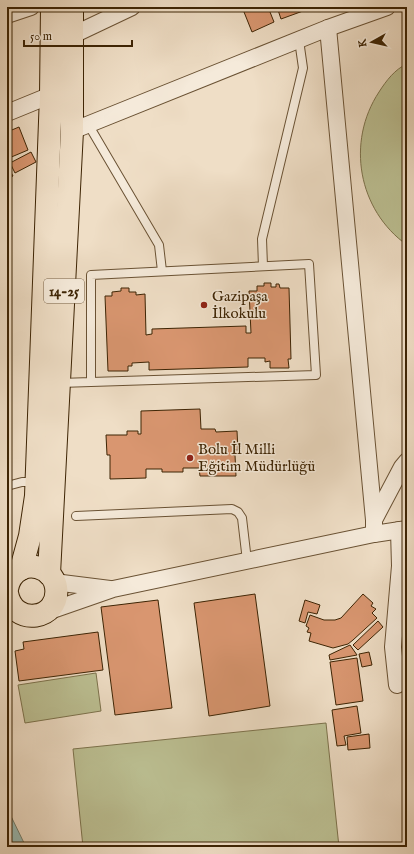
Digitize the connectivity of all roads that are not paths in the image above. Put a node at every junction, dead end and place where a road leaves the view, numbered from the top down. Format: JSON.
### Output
{"nodes":[{"id":1,"x":31,"y":7,"type":"edge"},
{"id":2,"x":52,"y":7,"type":"edge"},
{"id":3,"x":72,"y":7,"type":"edge"},
{"id":4,"x":132,"y":7,"type":"edge"},
{"id":5,"x":387,"y":7,"type":"edge"},
{"id":6,"x":7,"y":15,"type":"edge"},
{"id":7,"x":328,"y":28,"type":"junction"},
{"id":8,"x":72,"y":35,"type":"junction"},
{"id":9,"x":299,"y":40,"type":"junction"},
{"id":10,"x":51,"y":95,"type":"junction"},
{"id":11,"x":7,"y":114,"type":"edge"},
{"id":12,"x":80,"y":128,"type":"junction"},
{"id":13,"x":263,"y":266,"type":"junction"},
{"id":14,"x":162,"y":271,"type":"junction"},
{"id":15,"x":91,"y":382,"type":"junction"},
{"id":16,"x":59,"y":383,"type":"junction"},
{"id":17,"x":407,"y":461,"type":"edge"},
{"id":18,"x":36,"y":482,"type":"junction"},
{"id":19,"x":7,"y":486,"type":"edge"},
{"id":20,"x":76,"y":516,"type":"dead end"},
{"id":21,"x":374,"y":527,"type":"junction"},
{"id":22,"x":403,"y":529,"type":"edge"},
{"id":23,"x":247,"y":561,"type":"junction"},
{"id":24,"x":21,"y":568,"type":"junction"},
{"id":25,"x":52,"y":578,"type":"junction"},
{"id":26,"x":7,"y":588,"type":"edge"},
{"id":27,"x":113,"y":589,"type":"junction"},
{"id":28,"x":7,"y":593,"type":"edge"},
{"id":29,"x":44,"y":613,"type":"junction"},
{"id":30,"x":13,"y":615,"type":"edge"},
{"id":31,"x":397,"y":685,"type":"dead end"}],
"edges":[{"from":1,"to":6,"type":"street"},
{"from":2,"to":10,"type":"main road","number":"14-25"},
{"from":3,"to":8,"type":"main road","number":"14-25"},
{"from":4,"to":8,"type":"street"},
{"from":5,"to":7,"type":"street"},
{"from":7,"to":9,"type":"street"},
{"from":7,"to":21,"type":"street"},
{"from":8,"to":12,"type":"main road","number":"14-25"},
{"from":9,"to":12,"type":"street"},
{"from":9,"to":13,"type":"lane"},
{"from":10,"to":11,"type":"street"},
{"from":10,"to":18,"type":"main road","number":"14-25"},
{"from":12,"to":14,"type":"lane"},
{"from":12,"to":16,"type":"main road","number":"14-25"},
{"from":13,"to":14,"type":"lane"},
{"from":13,"to":15,"type":"lane"},
{"from":14,"to":15,"type":"lane"},
{"from":15,"to":16,"type":"lane"},
{"from":16,"to":25,"type":"main road","number":"14-25"},
{"from":17,"to":21,"type":"street"},
{"from":18,"to":19,"type":"lane"},
{"from":18,"to":24,"type":"main road","number":"14-25"},
{"from":20,"to":23,"type":"lane"},
{"from":21,"to":22,"type":"street"},
{"from":21,"to":23,"type":"street"},
{"from":22,"to":31,"type":"street"},
{"from":23,"to":27,"type":"street"},
{"from":24,"to":25,"type":"main road"},
{"from":24,"to":26,"type":"main road","number":"14-25"},
{"from":25,"to":27,"type":"street"},
{"from":25,"to":29,"type":"main road","number":"14-25"},
{"from":27,"to":29,"type":"street"},
{"from":28,"to":30,"type":"main road"},
{"from":29,"to":30,"type":"main road"}]}
